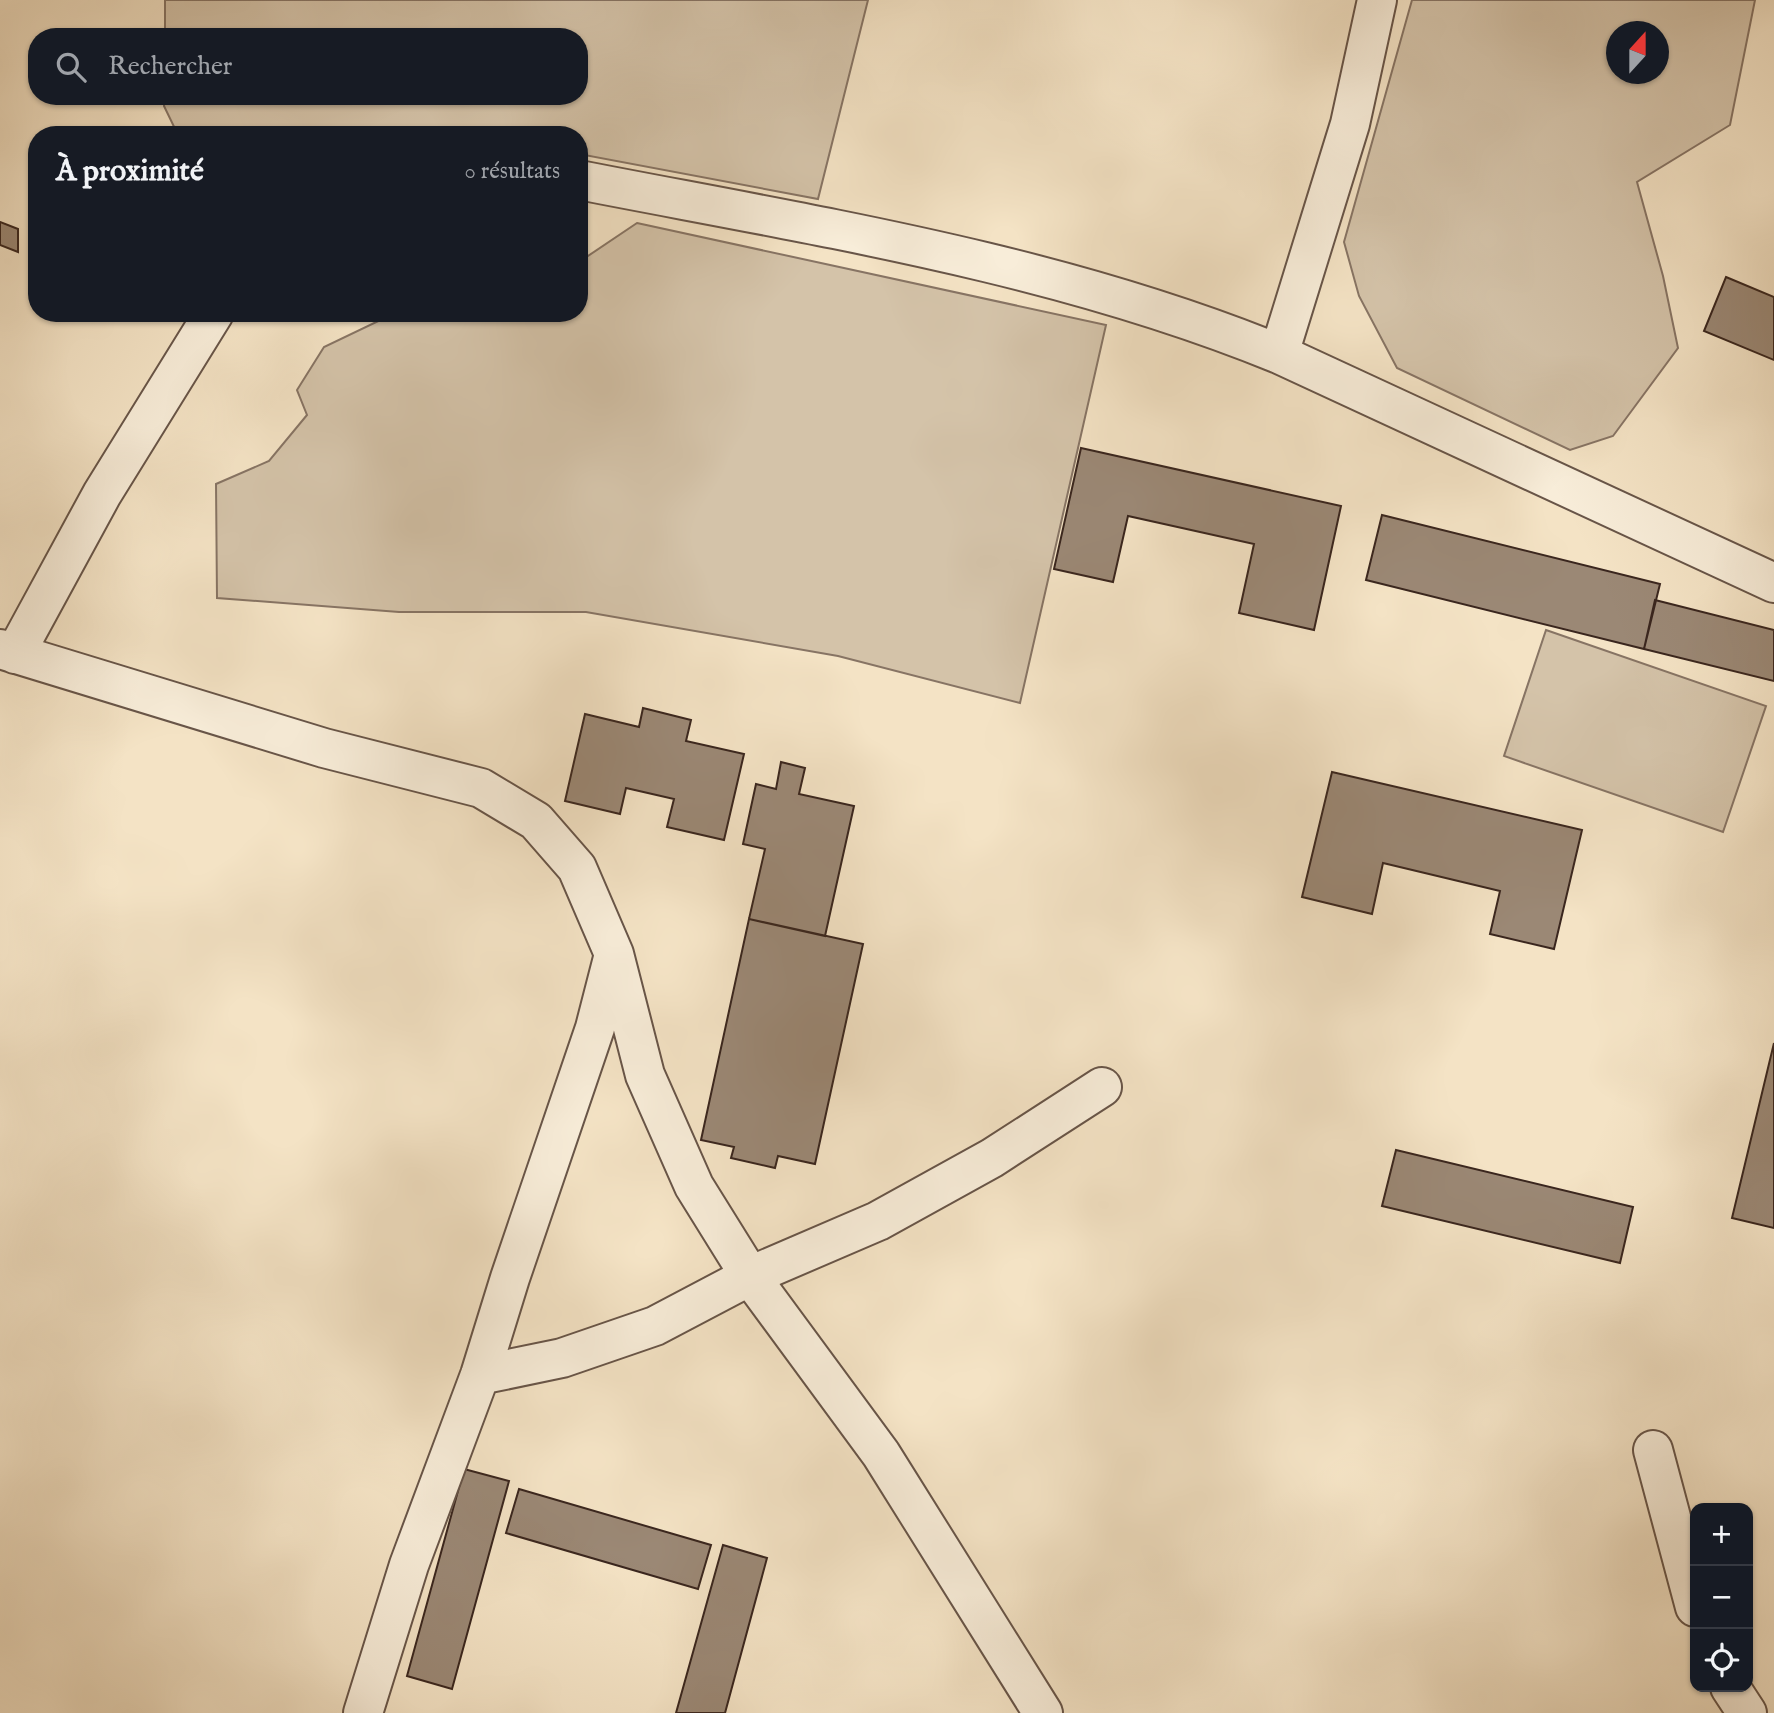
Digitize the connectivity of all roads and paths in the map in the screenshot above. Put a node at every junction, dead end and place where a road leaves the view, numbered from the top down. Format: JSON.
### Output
{"nodes":[{"id":1,"x":1377,"y":0,"type":"edge"},
{"id":2,"x":588,"y":182,"type":"edge"},
{"id":3,"x":208,"y":322,"type":"edge"},
{"id":4,"x":1279,"y":354,"type":"junction"},
{"id":5,"x":1774,"y":583,"type":"edge"},
{"id":6,"x":8,"y":652,"type":"edge"},
{"id":7,"x":614,"y":954,"type":"junction"},
{"id":8,"x":1102,"y":1087,"type":"dead end"},
{"id":9,"x":750,"y":1276,"type":"junction"},
{"id":10,"x":480,"y":1375,"type":"junction"},
{"id":11,"x":1653,"y":1450,"type":"dead end"},
{"id":12,"x":1690,"y":1587,"type":"edge"},
{"id":13,"x":1733,"y":1692,"type":"edge"},
{"id":14,"x":363,"y":1713,"type":"edge"},
{"id":15,"x":1043,"y":1713,"type":"edge"},
{"id":16,"x":1747,"y":1713,"type":"edge"}],
"edges":[{"from":1,"to":4,"type":"street"},
{"from":2,"to":4,"type":"street"},
{"from":3,"to":6,"type":"street"},
{"from":4,"to":5,"type":"street"},
{"from":6,"to":7,"type":"street"},
{"from":7,"to":9,"type":"street"},
{"from":7,"to":10,"type":"street"},
{"from":8,"to":9,"type":"street"},
{"from":9,"to":10,"type":"street"},
{"from":9,"to":15,"type":"street"},
{"from":10,"to":14,"type":"street"},
{"from":11,"to":12,"type":"street"},
{"from":13,"to":16,"type":"street"}]}
